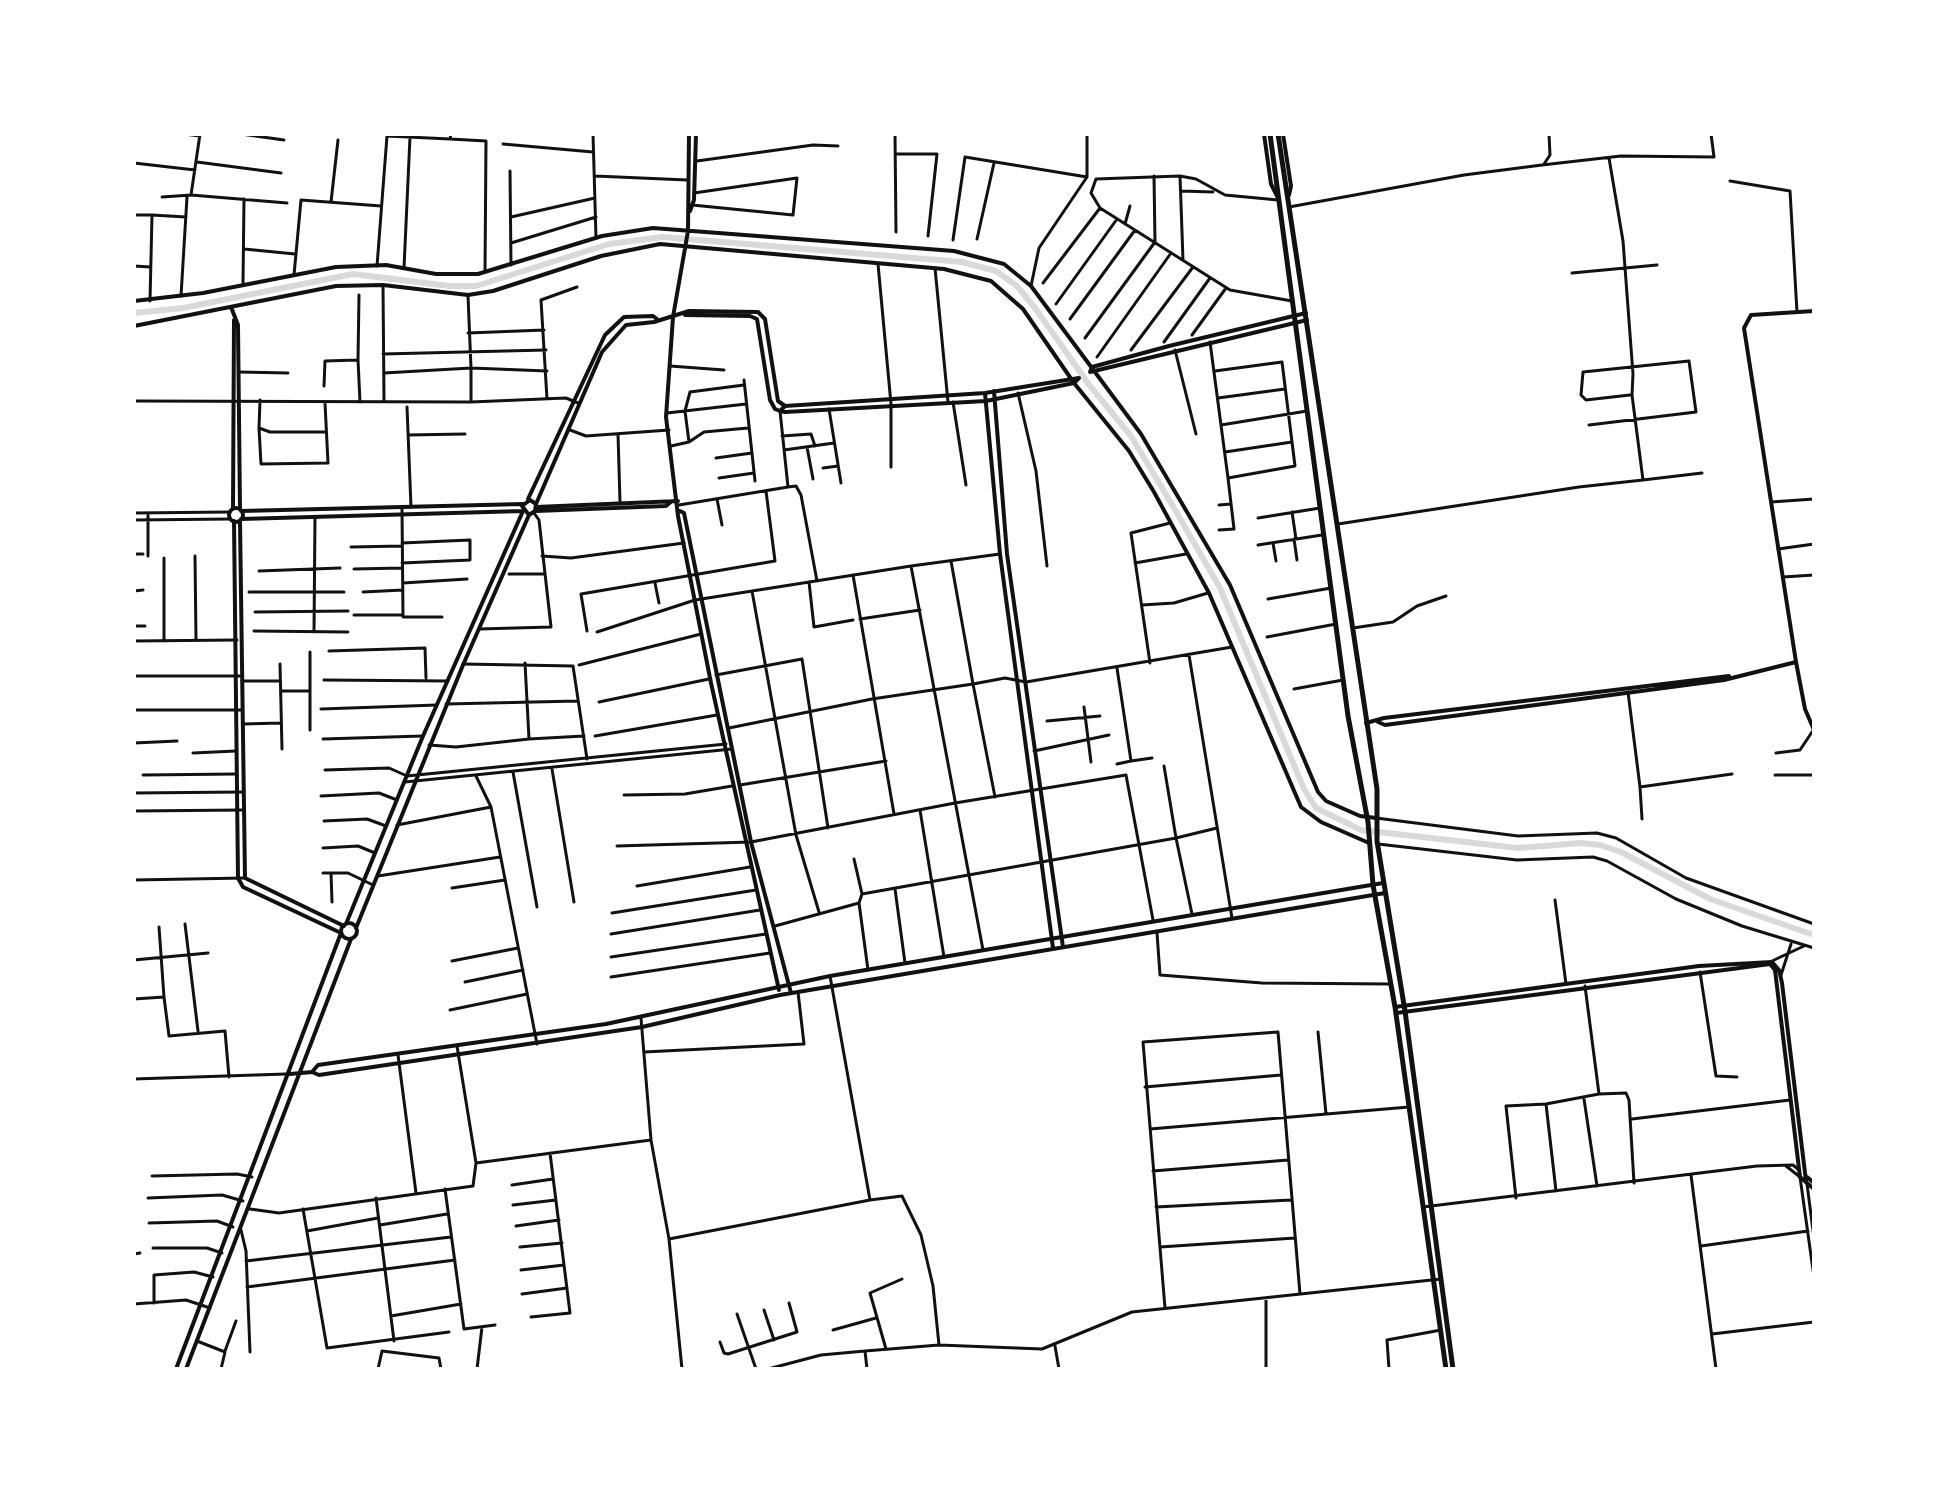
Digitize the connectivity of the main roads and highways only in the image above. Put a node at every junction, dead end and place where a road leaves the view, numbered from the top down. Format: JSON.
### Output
{"nodes":[{"id":1,"x":1267,"y":134,"type":"edge"},
{"id":2,"x":1281,"y":134,"type":"edge"},
{"id":3,"x":1446,"y":1369,"type":"edge"},
{"id":4,"x":1453,"y":1369,"type":"edge"}],
"edges":[{"from":1,"to":3,"type":"main road"},
{"from":2,"to":4,"type":"main road"}]}
